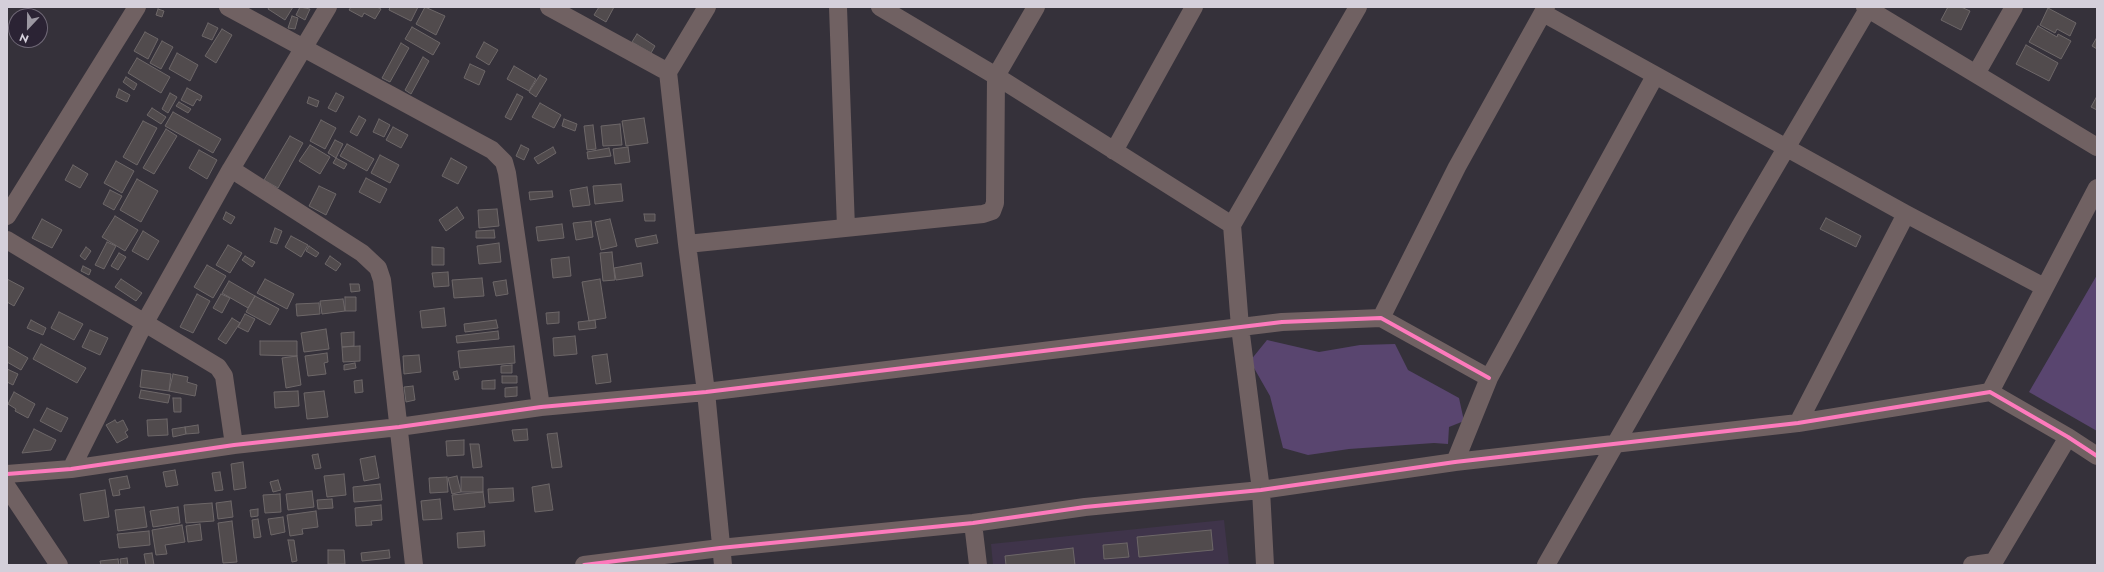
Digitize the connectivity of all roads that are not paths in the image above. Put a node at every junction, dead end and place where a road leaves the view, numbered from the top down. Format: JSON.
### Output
{"nodes":[{"id":1,"x":137,"y":7,"type":"edge"},
{"id":2,"x":228,"y":7,"type":"edge"},
{"id":3,"x":328,"y":7,"type":"edge"},
{"id":4,"x":549,"y":7,"type":"edge"},
{"id":5,"x":707,"y":7,"type":"edge"},
{"id":6,"x":838,"y":7,"type":"edge"},
{"id":7,"x":880,"y":7,"type":"edge"},
{"id":8,"x":1036,"y":7,"type":"edge"},
{"id":9,"x":1194,"y":7,"type":"edge"},
{"id":10,"x":1358,"y":7,"type":"edge"},
{"id":11,"x":2014,"y":7,"type":"edge"},
{"id":12,"x":1867,"y":8,"type":"edge"},
{"id":13,"x":1545,"y":10,"type":"edge"},
{"id":14,"x":304,"y":48,"type":"junction"},
{"id":15,"x":668,"y":72,"type":"junction"},
{"id":16,"x":1976,"y":74,"type":"junction"},
{"id":17,"x":996,"y":76,"type":"junction"},
{"id":18,"x":1655,"y":76,"type":"junction"},
{"id":19,"x":2097,"y":147,"type":"edge"},
{"id":20,"x":1787,"y":149,"type":"junction"},
{"id":21,"x":1114,"y":151,"type":"junction"},
{"id":22,"x":231,"y":169,"type":"junction"},
{"id":23,"x":2097,"y":188,"type":"edge"},
{"id":24,"x":1906,"y":214,"type":"junction"},
{"id":25,"x":7,"y":216,"type":"edge"},
{"id":26,"x":1232,"y":225,"type":"junction"},
{"id":27,"x":846,"y":228,"type":"junction"},
{"id":28,"x":7,"y":240,"type":"edge"},
{"id":29,"x":687,"y":244,"type":"junction"},
{"id":30,"x":2044,"y":287,"type":"junction"},
{"id":31,"x":1381,"y":318,"type":"junction"},
{"id":32,"x":144,"y":324,"type":"junction"},
{"id":33,"x":1240,"y":327,"type":"junction"},
{"id":34,"x":1489,"y":378,"type":"junction"},
{"id":35,"x":706,"y":392,"type":"junction"},
{"id":36,"x":1990,"y":392,"type":"junction"},
{"id":37,"x":541,"y":407,"type":"junction"},
{"id":38,"x":1798,"y":423,"type":"junction"},
{"id":39,"x":399,"y":427,"type":"junction"},
{"id":40,"x":2068,"y":437,"type":"junction"},
{"id":41,"x":1616,"y":442,"type":"junction"},
{"id":42,"x":234,"y":445,"type":"junction"},
{"id":43,"x":2097,"y":456,"type":"edge"},
{"id":44,"x":1455,"y":462,"type":"junction"},
{"id":45,"x":71,"y":469,"type":"junction"},
{"id":46,"x":7,"y":474,"type":"edge"},
{"id":47,"x":7,"y":487,"type":"edge"},
{"id":48,"x":1261,"y":490,"type":"junction"},
{"id":49,"x":973,"y":523,"type":"junction"},
{"id":50,"x":722,"y":556,"type":"edge"},
{"id":51,"x":1993,"y":564,"type":"edge"},
{"id":52,"x":59,"y":565,"type":"edge"},
{"id":53,"x":414,"y":565,"type":"edge"},
{"id":54,"x":584,"y":565,"type":"edge"},
{"id":55,"x":978,"y":565,"type":"edge"},
{"id":56,"x":1265,"y":565,"type":"edge"},
{"id":57,"x":1546,"y":565,"type":"edge"},
{"id":58,"x":1972,"y":565,"type":"edge"}],
"edges":[{"from":1,"to":25,"type":"street"},
{"from":2,"to":14,"type":"street"},
{"from":3,"to":14,"type":"street"},
{"from":4,"to":15,"type":"street"},
{"from":5,"to":15,"type":"street"},
{"from":6,"to":27,"type":"street"},
{"from":7,"to":17,"type":"street"},
{"from":8,"to":17,"type":"street"},
{"from":9,"to":21,"type":"street"},
{"from":10,"to":26,"type":"street"},
{"from":11,"to":16,"type":"street"},
{"from":12,"to":16,"type":"street"},
{"from":12,"to":20,"type":"street"},
{"from":13,"to":18,"type":"street"},
{"from":13,"to":31,"type":"street"},
{"from":14,"to":22,"type":"street"},
{"from":14,"to":37,"type":"street"},
{"from":15,"to":29,"type":"street"},
{"from":16,"to":19,"type":"street"},
{"from":17,"to":21,"type":"street"},
{"from":17,"to":27,"type":"street"},
{"from":18,"to":20,"type":"street"},
{"from":18,"to":34,"type":"street"},
{"from":20,"to":24,"type":"street"},
{"from":20,"to":41,"type":"street"},
{"from":21,"to":26,"type":"street"},
{"from":22,"to":32,"type":"street"},
{"from":22,"to":39,"type":"street"},
{"from":23,"to":30,"type":"street"},
{"from":24,"to":30,"type":"street"},
{"from":24,"to":38,"type":"street"},
{"from":26,"to":33,"type":"street"},
{"from":27,"to":29,"type":"street"},
{"from":28,"to":32,"type":"street"},
{"from":29,"to":35,"type":"street"},
{"from":30,"to":36,"type":"street"},
{"from":31,"to":33,"type":"street"},
{"from":31,"to":34,"type":"street"},
{"from":32,"to":42,"type":"street"},
{"from":32,"to":45,"type":"street"},
{"from":33,"to":35,"type":"street"},
{"from":33,"to":48,"type":"street"},
{"from":34,"to":44,"type":"street"},
{"from":35,"to":37,"type":"street"},
{"from":35,"to":50,"type":"street"},
{"from":36,"to":38,"type":"street"},
{"from":36,"to":40,"type":"street"},
{"from":37,"to":39,"type":"street"},
{"from":38,"to":41,"type":"street"},
{"from":39,"to":42,"type":"street"},
{"from":39,"to":53,"type":"street"},
{"from":40,"to":43,"type":"street"},
{"from":40,"to":51,"type":"street"},
{"from":41,"to":44,"type":"street"},
{"from":41,"to":57,"type":"street"},
{"from":42,"to":45,"type":"street"},
{"from":44,"to":48,"type":"street"},
{"from":45,"to":46,"type":"street"},
{"from":47,"to":52,"type":"street"},
{"from":48,"to":49,"type":"street"},
{"from":48,"to":56,"type":"street"},
{"from":49,"to":50,"type":"street"},
{"from":49,"to":55,"type":"street"},
{"from":50,"to":54,"type":"street"},
{"from":51,"to":58,"type":"street"}]}
